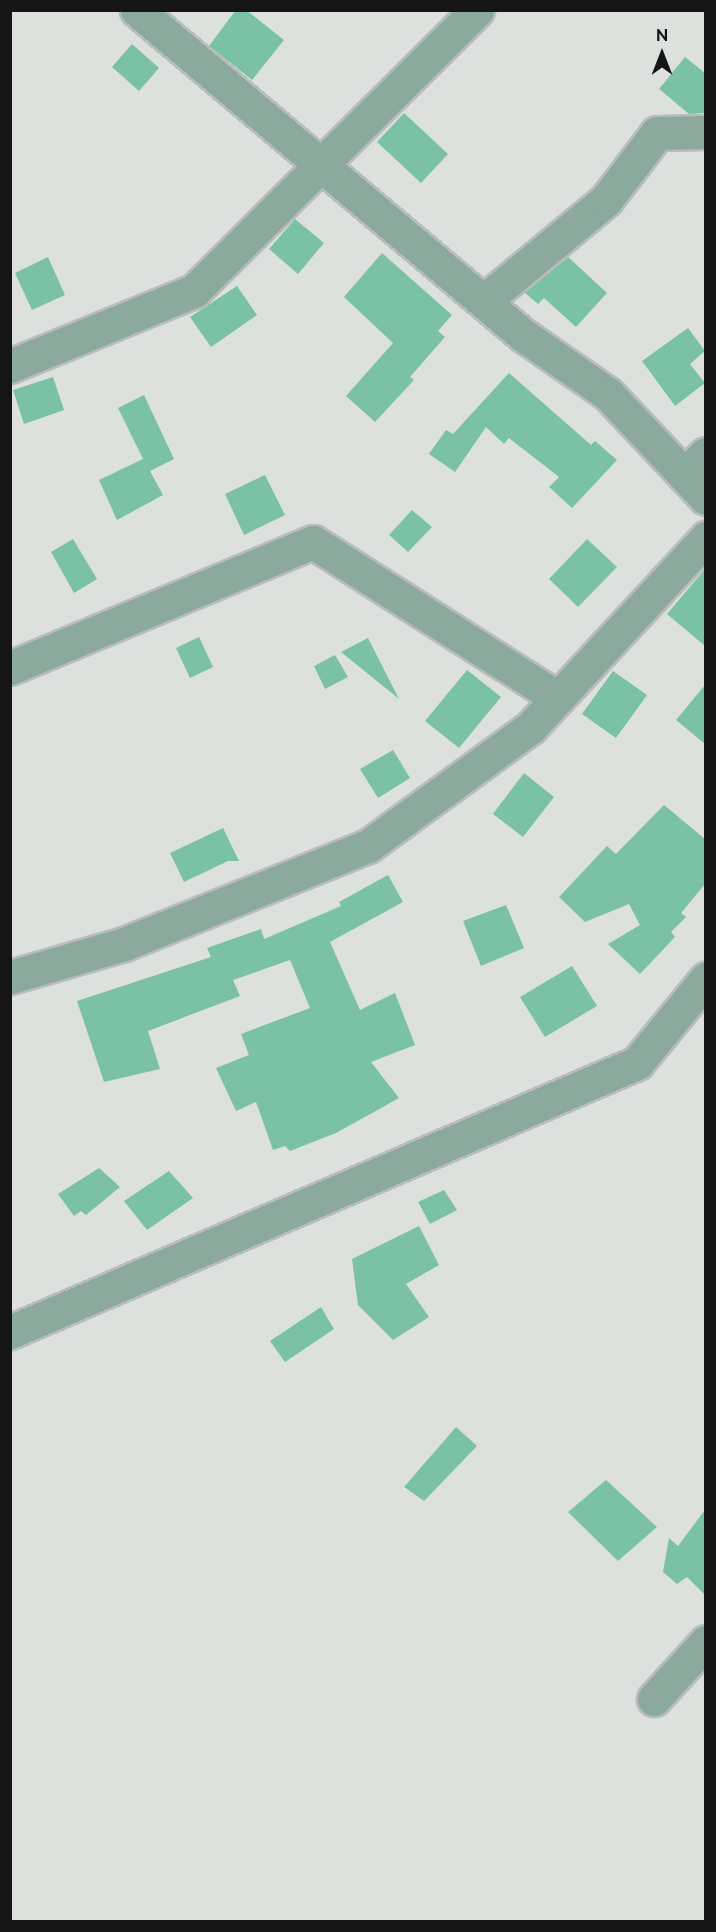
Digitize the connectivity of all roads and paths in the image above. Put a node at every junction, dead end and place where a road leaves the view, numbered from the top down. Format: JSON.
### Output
{"nodes":[{"id":1,"x":137,"y":10,"type":"edge"},
{"id":2,"x":477,"y":10,"type":"edge"},
{"id":3,"x":705,"y":132,"type":"edge"},
{"id":4,"x":323,"y":164,"type":"junction"},
{"id":5,"x":483,"y":301,"type":"junction"},
{"id":6,"x":10,"y":366,"type":"edge"},
{"id":7,"x":698,"y":476,"type":"edge"},
{"id":8,"x":705,"y":538,"type":"edge"},
{"id":9,"x":10,"y":668,"type":"edge"},
{"id":10,"x":558,"y":698,"type":"junction"},
{"id":11,"x":10,"y":977,"type":"edge"},
{"id":12,"x":705,"y":980,"type":"edge"},
{"id":13,"x":10,"y":1332,"type":"edge"},
{"id":14,"x":705,"y":1642,"type":"edge"},
{"id":15,"x":654,"y":1699,"type":"dead end"}],
"edges":[{"from":1,"to":4,"type":"street"},
{"from":2,"to":4,"type":"street"},
{"from":3,"to":5,"type":"street"},
{"from":4,"to":5,"type":"street"},
{"from":4,"to":6,"type":"street"},
{"from":5,"to":7,"type":"street"},
{"from":8,"to":10,"type":"street"},
{"from":9,"to":10,"type":"street"},
{"from":10,"to":11,"type":"street"},
{"from":12,"to":13,"type":"street"},
{"from":14,"to":15,"type":"street"}]}
